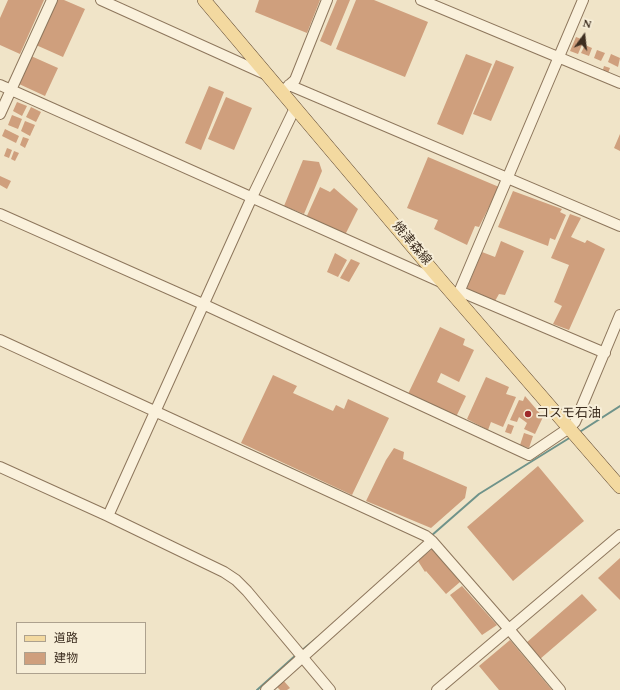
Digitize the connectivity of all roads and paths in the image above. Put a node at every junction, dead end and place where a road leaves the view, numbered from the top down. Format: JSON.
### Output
{"nodes":[{"id":1,"x":52,"y":0,"type":"edge"},
{"id":2,"x":101,"y":0,"type":"edge"},
{"id":3,"x":204,"y":0,"type":"edge"},
{"id":4,"x":327,"y":0,"type":"edge"},
{"id":5,"x":420,"y":0,"type":"edge"},
{"id":6,"x":583,"y":0,"type":"edge"},
{"id":7,"x":558,"y":58,"type":"junction"},
{"id":8,"x":267,"y":74,"type":"junction"},
{"id":9,"x":620,"y":83,"type":"edge"},
{"id":10,"x":0,"y":85,"type":"edge"},
{"id":11,"x":289,"y":86,"type":"junction"},
{"id":12,"x":11,"y":90,"type":"junction"},
{"id":13,"x":295,"y":108,"type":"junction"},
{"id":14,"x":0,"y":114,"type":"edge"},
{"id":15,"x":508,"y":178,"type":"junction"},
{"id":16,"x":252,"y":197,"type":"junction"},
{"id":17,"x":0,"y":214,"type":"edge"},
{"id":18,"x":620,"y":226,"type":"edge"},
{"id":19,"x":444,"y":284,"type":"junction"},
{"id":20,"x":458,"y":294,"type":"junction"},
{"id":21,"x":205,"y":304,"type":"junction"},
{"id":22,"x":620,"y":315,"type":"edge"},
{"id":23,"x":0,"y":340,"type":"edge"},
{"id":24,"x":605,"y":353,"type":"junction"},
{"id":25,"x":155,"y":412,"type":"junction"},
{"id":26,"x":569,"y":428,"type":"junction"},
{"id":27,"x":0,"y":467,"type":"edge"},
{"id":28,"x":620,"y":487,"type":"edge"},
{"id":29,"x":108,"y":516,"type":"junction"},
{"id":30,"x":620,"y":535,"type":"edge"},
{"id":31,"x":429,"y":538,"type":"junction"},
{"id":32,"x":508,"y":628,"type":"junction"},
{"id":33,"x":299,"y":653,"type":"junction"},
{"id":34,"x":325,"y":688,"type":"edge"},
{"id":35,"x":266,"y":690,"type":"edge"},
{"id":36,"x":437,"y":690,"type":"edge"},
{"id":37,"x":560,"y":690,"type":"edge"}],
"edges":[{"from":1,"to":12,"type":"street"},
{"from":2,"to":8,"type":"street"},
{"from":3,"to":8,"type":"main road","name":"焼津森線"},
{"from":4,"to":11,"type":"street"},
{"from":5,"to":7,"type":"street"},
{"from":6,"to":7,"type":"street"},
{"from":7,"to":9,"type":"street"},
{"from":7,"to":15,"type":"street"},
{"from":8,"to":11,"type":"main road","name":"焼津森線"},
{"from":10,"to":12,"type":"street"},
{"from":11,"to":13,"type":"main road","name":"焼津森線"},
{"from":11,"to":15,"type":"street"},
{"from":12,"to":14,"type":"street"},
{"from":12,"to":16,"type":"street"},
{"from":13,"to":16,"type":"street"},
{"from":13,"to":19,"type":"main road","name":"焼津森線"},
{"from":15,"to":18,"type":"street"},
{"from":15,"to":20,"type":"street"},
{"from":16,"to":19,"type":"street"},
{"from":16,"to":21,"type":"street"},
{"from":17,"to":21,"type":"street"},
{"from":19,"to":20,"type":"main road","name":"焼津森線"},
{"from":20,"to":24,"type":"street"},
{"from":20,"to":26,"type":"main road","name":"焼津森線"},
{"from":21,"to":25,"type":"street"},
{"from":21,"to":26,"type":"street"},
{"from":22,"to":24,"type":"street"},
{"from":23,"to":25,"type":"street"},
{"from":24,"to":26,"type":"street"},
{"from":25,"to":29,"type":"street"},
{"from":25,"to":31,"type":"street"},
{"from":26,"to":28,"type":"main road","name":"焼津森線"},
{"from":27,"to":29,"type":"street"},
{"from":29,"to":33,"type":"street"},
{"from":30,"to":32,"type":"street"},
{"from":31,"to":32,"type":"street"},
{"from":31,"to":33,"type":"street"},
{"from":32,"to":36,"type":"street"},
{"from":32,"to":37,"type":"street"},
{"from":33,"to":34,"type":"street"},
{"from":33,"to":35,"type":"street"}]}
